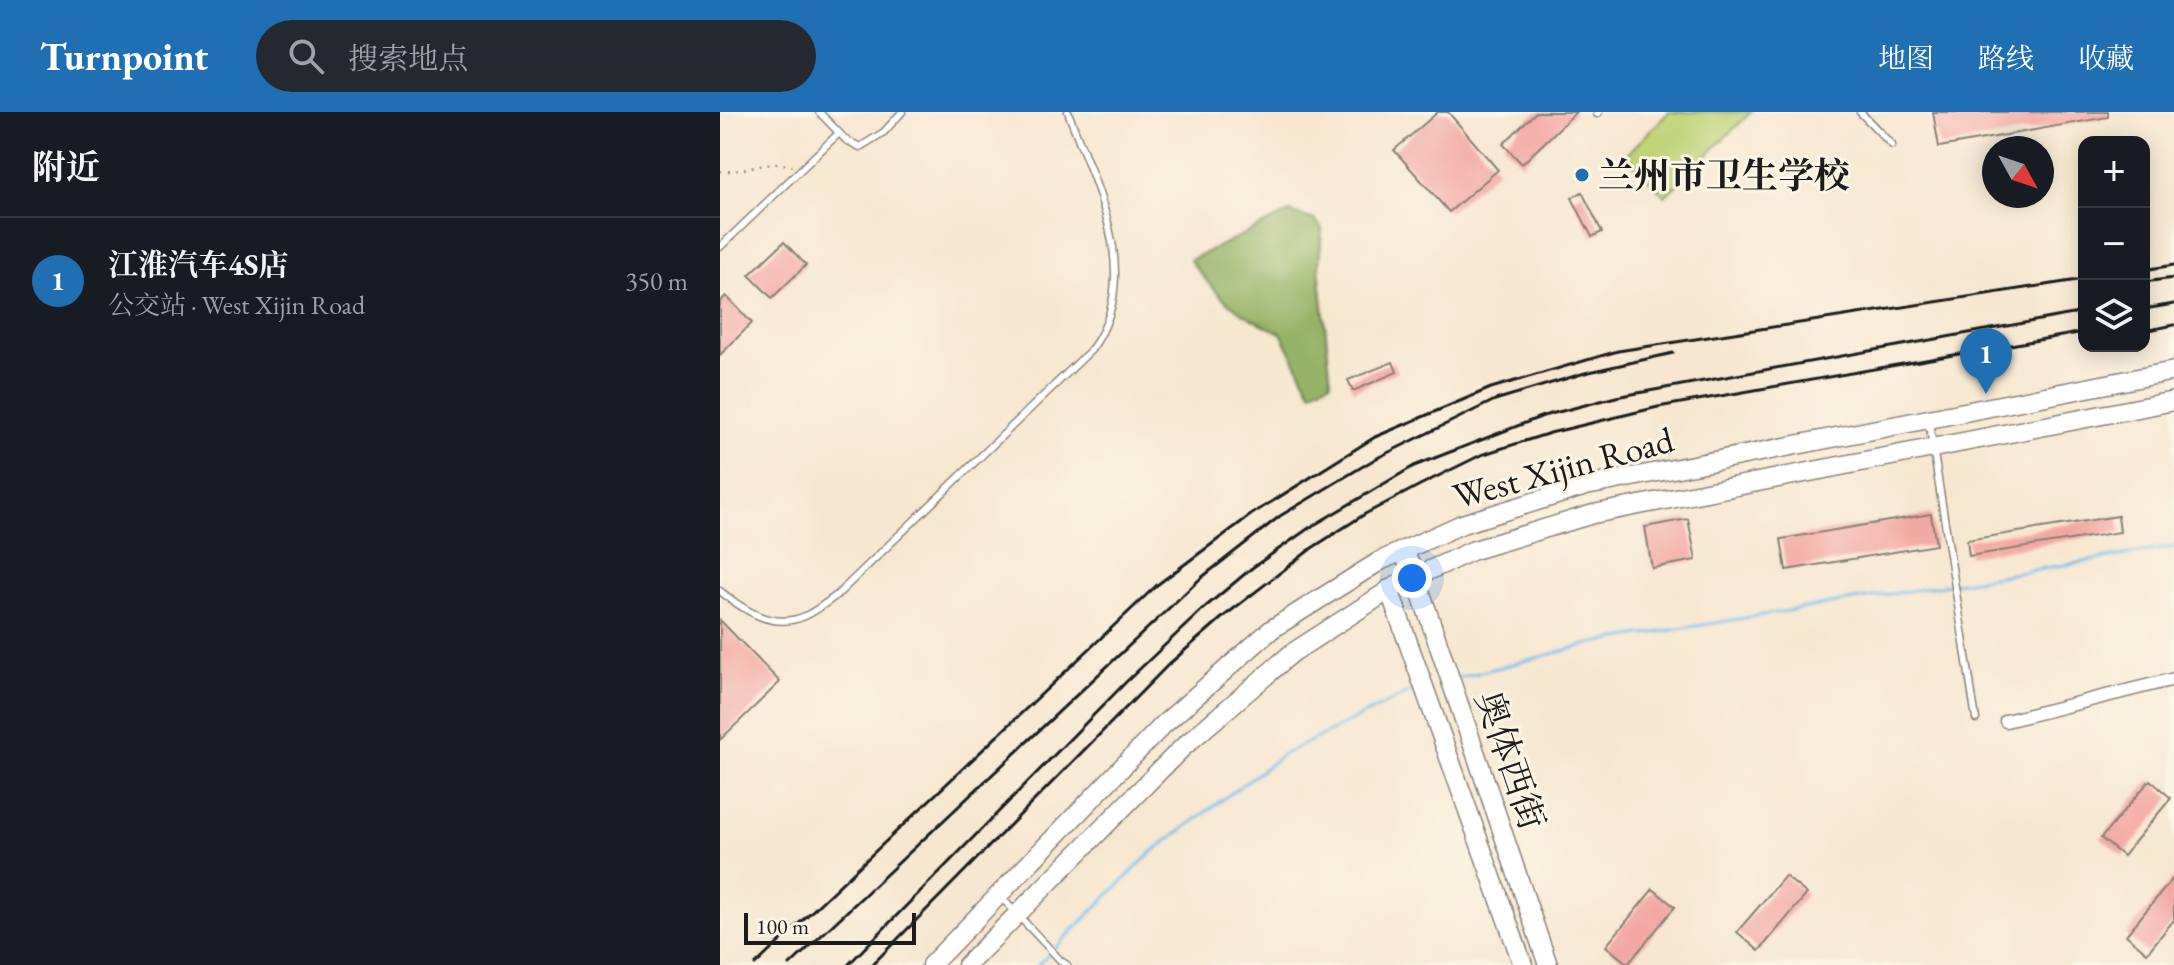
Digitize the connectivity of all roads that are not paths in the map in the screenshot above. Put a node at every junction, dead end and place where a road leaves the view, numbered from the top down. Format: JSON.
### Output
{"nodes":[{"id":1,"x":819,"y":112,"type":"edge"},
{"id":2,"x":902,"y":112,"type":"edge"},
{"id":3,"x":1068,"y":112,"type":"edge"},
{"id":4,"x":1860,"y":112,"type":"edge"},
{"id":5,"x":839,"y":133,"type":"junction"},
{"id":6,"x":1892,"y":145,"type":"dead end"},
{"id":7,"x":720,"y":247,"type":"edge"},
{"id":8,"x":2174,"y":371,"type":"edge"},
{"id":9,"x":2174,"y":401,"type":"edge"},
{"id":10,"x":1928,"y":419,"type":"junction"},
{"id":11,"x":1934,"y":447,"type":"junction"},
{"id":12,"x":1403,"y":551,"type":"junction"},
{"id":13,"x":1415,"y":576,"type":"junction"},
{"id":14,"x":1389,"y":589,"type":"junction"},
{"id":15,"x":720,"y":591,"type":"edge"},
{"id":16,"x":2174,"y":679,"type":"edge"},
{"id":17,"x":1976,"y":719,"type":"dead end"},
{"id":18,"x":2006,"y":721,"type":"dead end"},
{"id":19,"x":999,"y":894,"type":"junction"},
{"id":20,"x":1018,"y":913,"type":"junction"},
{"id":21,"x":1064,"y":963,"type":"edge"},
{"id":22,"x":931,"y":965,"type":"edge"},
{"id":23,"x":967,"y":965,"type":"edge"},
{"id":24,"x":1523,"y":965,"type":"edge"},
{"id":25,"x":1548,"y":965,"type":"edge"}],
"edges":[{"from":1,"to":5,"type":"lane"},
{"from":2,"to":5,"type":"lane"},
{"from":3,"to":15,"type":"lane"},
{"from":4,"to":6,"type":"lane"},
{"from":5,"to":7,"type":"lane"},
{"from":8,"to":10,"type":"main road","name":"West Xijin Road"},
{"from":9,"to":11,"type":"main road","name":"West Xijin Road"},
{"from":10,"to":11,"type":"lane"},
{"from":10,"to":12,"type":"main road","name":"West Xijin Road"},
{"from":11,"to":13,"type":"main road","name":"West Xijin Road"},
{"from":11,"to":17,"type":"lane"},
{"from":12,"to":13,"type":"highway"},
{"from":12,"to":19,"type":"main road","name":"West Xijin Road"},
{"from":13,"to":14,"type":"main road","name":"West Xijin Road"},
{"from":13,"to":25,"type":"main road","name":"奥体西街"},
{"from":14,"to":20,"type":"main road","name":"West Xijin Road"},
{"from":14,"to":24,"type":"main road","name":"奥体西街"},
{"from":16,"to":18,"type":"street"},
{"from":19,"to":20,"type":"lane"},
{"from":19,"to":22,"type":"main road","name":"West Xijin Road"},
{"from":20,"to":21,"type":"lane"},
{"from":20,"to":23,"type":"main road","name":"West Xijin Road"}]}
